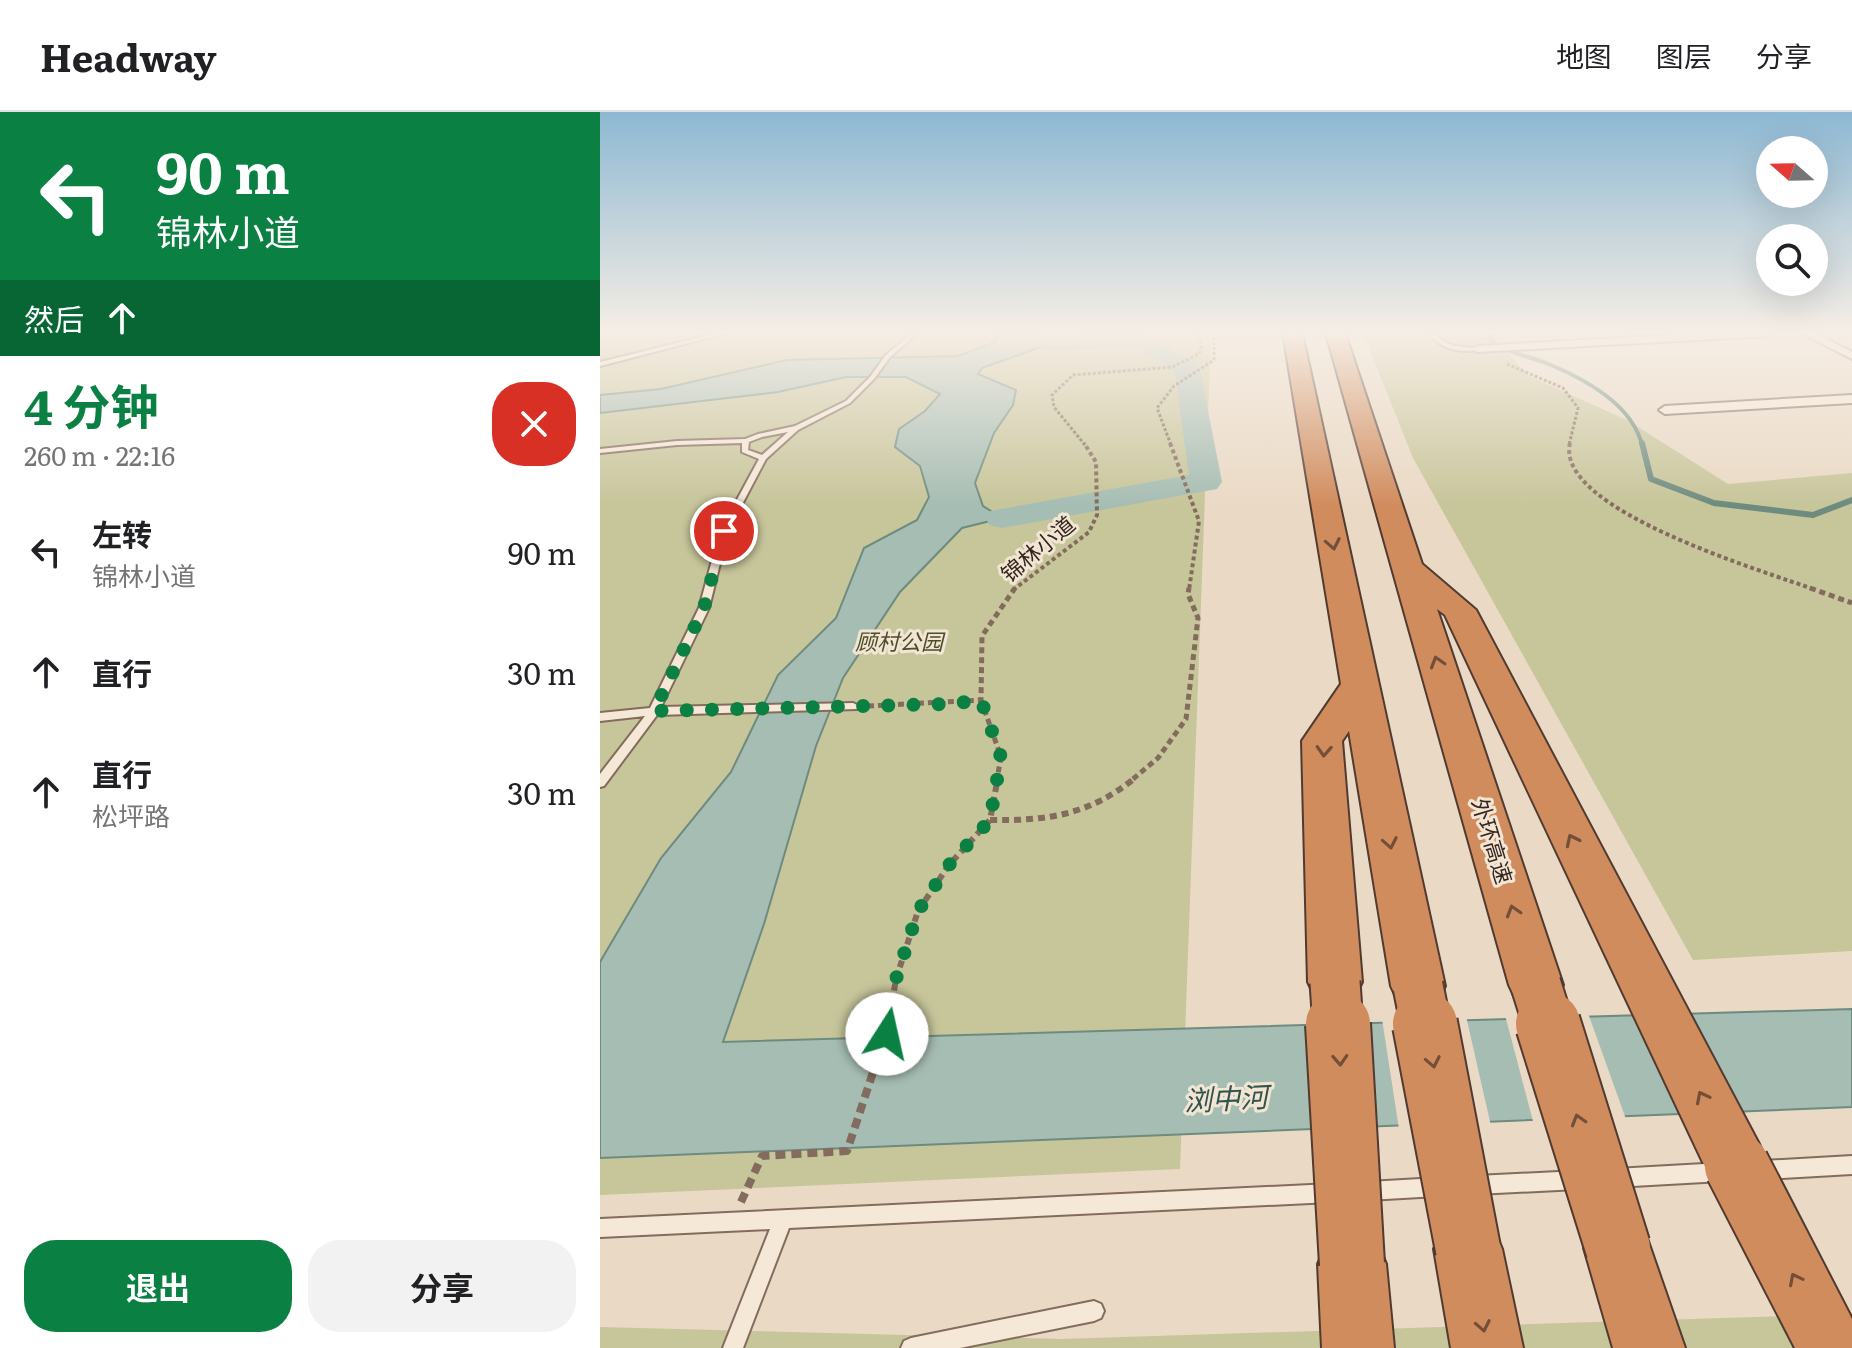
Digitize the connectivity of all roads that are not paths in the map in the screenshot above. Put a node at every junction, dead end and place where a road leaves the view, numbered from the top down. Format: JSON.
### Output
{"nodes":[{"id":1,"x":859,"y":391,"type":"edge"},
{"id":2,"x":1303,"y":391,"type":"edge"},
{"id":3,"x":1353,"y":391,"type":"edge"},
{"id":4,"x":1852,"y":399,"type":"edge"},
{"id":5,"x":1665,"y":410,"type":"dead end"},
{"id":6,"x":797,"y":428,"type":"junction"},
{"id":7,"x":746,"y":441,"type":"junction"},
{"id":8,"x":600,"y":451,"type":"edge"},
{"id":9,"x":763,"y":458,"type":"junction"},
{"id":10,"x":1407,"y":568,"type":"junction"},
{"id":11,"x":1360,"y":684,"type":"junction"},
{"id":12,"x":853,"y":707,"type":"road end"},
{"id":13,"x":654,"y":711,"type":"junction"},
{"id":14,"x":600,"y":717,"type":"edge"},
{"id":15,"x":600,"y":783,"type":"edge"},
{"id":16,"x":1852,"y":1165,"type":"edge"},
{"id":17,"x":783,"y":1219,"type":"junction"},
{"id":18,"x":600,"y":1228,"type":"edge"},
{"id":19,"x":1094,"y":1311,"type":"dead end"},
{"id":20,"x":733,"y":1348,"type":"edge"},
{"id":21,"x":911,"y":1348,"type":"edge"},
{"id":22,"x":1358,"y":1348,"type":"edge"},
{"id":23,"x":1487,"y":1348,"type":"edge"},
{"id":24,"x":1649,"y":1348,"type":"edge"},
{"id":25,"x":1831,"y":1348,"type":"edge"}],
"edges":[{"from":1,"to":6,"type":"lane"},
{"from":2,"to":11,"type":"highway","one_way":true},
{"from":3,"to":10,"type":"highway","name":"外环高速"},
{"from":4,"to":5,"type":"street"},
{"from":6,"to":7,"type":"lane"},
{"from":6,"to":9,"type":"lane"},
{"from":7,"to":8,"type":"lane"},
{"from":7,"to":9,"type":"lane"},
{"from":9,"to":13,"type":"lane"},
{"from":24,"to":10,"type":"highway","name":"外环高速","one_way":true,"bridge":true},
{"from":25,"to":10,"type":"highway","one_way":true,"bridge":true},
{"from":11,"to":22,"type":"highway","one_way":true,"bridge":true},
{"from":11,"to":23,"type":"highway","one_way":true,"bridge":true},
{"from":12,"to":13,"type":"lane"},
{"from":13,"to":14,"type":"lane"},
{"from":13,"to":15,"type":"lane"},
{"from":16,"to":17,"type":"lane"},
{"from":17,"to":18,"type":"lane"},
{"from":17,"to":20,"type":"lane"},
{"from":19,"to":21,"type":"lane"}]}
